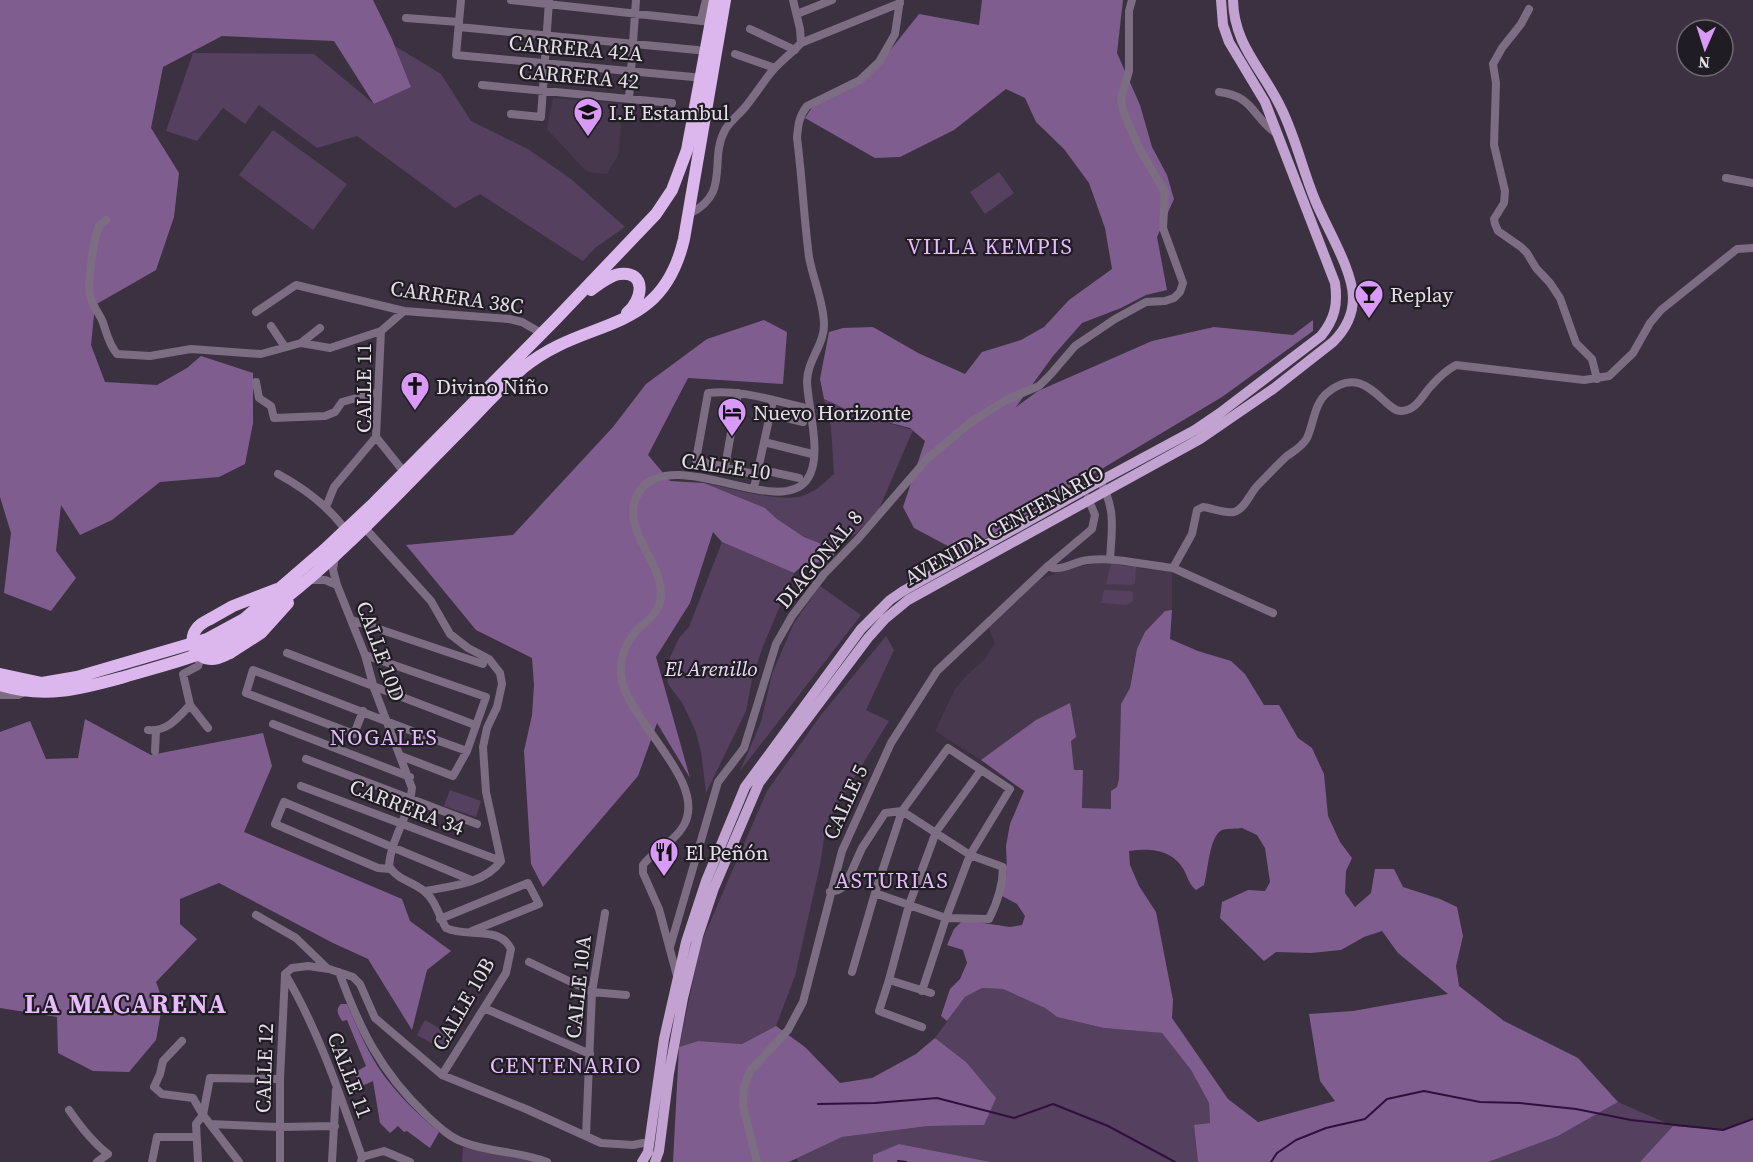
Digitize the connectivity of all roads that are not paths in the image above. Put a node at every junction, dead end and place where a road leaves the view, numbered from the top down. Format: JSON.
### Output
{"nodes":[{"id":1,"x":461,"y":0,"type":"edge"},
{"id":2,"x":511,"y":0,"type":"edge"},
{"id":3,"x":636,"y":0,"type":"edge"},
{"id":4,"x":705,"y":0,"type":"edge"},
{"id":5,"x":715,"y":0,"type":"edge"},
{"id":6,"x":725,"y":0,"type":"edge"},
{"id":7,"x":793,"y":0,"type":"edge"},
{"id":8,"x":832,"y":0,"type":"edge"},
{"id":9,"x":1132,"y":0,"type":"edge"},
{"id":10,"x":1221,"y":0,"type":"edge"},
{"id":11,"x":1233,"y":0,"type":"edge"},
{"id":12,"x":900,"y":1,"type":"edge"},
{"id":13,"x":549,"y":2,"type":"edge"},
{"id":14,"x":1529,"y":9,"type":"dead end"},
{"id":15,"x":634,"y":12,"type":"junction"},
{"id":16,"x":797,"y":14,"type":"junction"},
{"id":17,"x":406,"y":18,"type":"dead end"},
{"id":18,"x":706,"y":21,"type":"junction"},
{"id":19,"x":459,"y":24,"type":"junction"},
{"id":20,"x":750,"y":29,"type":"dead end"},
{"id":21,"x":548,"y":34,"type":"junction"},
{"id":22,"x":632,"y":43,"type":"junction"},
{"id":23,"x":801,"y":43,"type":"junction"},
{"id":24,"x":697,"y":50,"type":"dead end"},
{"id":25,"x":795,"y":50,"type":"junction"},
{"id":26,"x":735,"y":54,"type":"dead end"},
{"id":27,"x":546,"y":63,"type":"junction"},
{"id":28,"x":775,"y":68,"type":"junction"},
{"id":29,"x":632,"y":70,"type":"junction"},
{"id":30,"x":693,"y":77,"type":"dead end"},
{"id":31,"x":482,"y":86,"type":"dead end"},
{"id":32,"x":544,"y":92,"type":"junction"},
{"id":33,"x":1219,"y":92,"type":"dead end"},
{"id":34,"x":629,"y":99,"type":"junction"},
{"id":35,"x":672,"y":103,"type":"dead end"},
{"id":36,"x":511,"y":114,"type":"dead end"},
{"id":37,"x":1280,"y":136,"type":"junction"},
{"id":38,"x":1726,"y":178,"type":"dead end"},
{"id":39,"x":1753,"y":183,"type":"edge"},
{"id":40,"x":689,"y":214,"type":"junction"},
{"id":41,"x":106,"y":220,"type":"dead end"},
{"id":42,"x":1752,"y":246,"type":"edge"},
{"id":43,"x":404,"y":311,"type":"junction"},
{"id":44,"x":564,"y":311,"type":"junction"},
{"id":45,"x":256,"y":312,"type":"dead end"},
{"id":46,"x":608,"y":325,"type":"junction"},
{"id":47,"x":271,"y":326,"type":"dead end"},
{"id":48,"x":320,"y":328,"type":"dead end"},
{"id":49,"x":381,"y":331,"type":"junction"},
{"id":50,"x":541,"y":333,"type":"junction"},
{"id":51,"x":302,"y":343,"type":"junction"},
{"id":52,"x":285,"y":347,"type":"junction"},
{"id":53,"x":1597,"y":379,"type":"junction"},
{"id":54,"x":256,"y":382,"type":"dead end"},
{"id":55,"x":378,"y":392,"type":"junction"},
{"id":56,"x":738,"y":393,"type":"junction"},
{"id":57,"x":774,"y":401,"type":"junction"},
{"id":58,"x":802,"y":407,"type":"dead end"},
{"id":59,"x":770,"y":414,"type":"junction"},
{"id":60,"x":803,"y":422,"type":"dead end"},
{"id":61,"x":376,"y":437,"type":"junction"},
{"id":62,"x":764,"y":442,"type":"junction"},
{"id":63,"x":812,"y":453,"type":"dead end"},
{"id":64,"x":1158,"y":456,"type":"junction"},
{"id":65,"x":725,"y":467,"type":"junction"},
{"id":66,"x":404,"y":472,"type":"junction"},
{"id":67,"x":757,"y":472,"type":"junction"},
{"id":68,"x":278,"y":474,"type":"dead end"},
{"id":69,"x":798,"y":478,"type":"dead end"},
{"id":70,"x":1100,"y":481,"type":"junction"},
{"id":71,"x":754,"y":488,"type":"junction"},
{"id":72,"x":1106,"y":491,"type":"junction"},
{"id":73,"x":1086,"y":495,"type":"junction"},
{"id":74,"x":326,"y":507,"type":"junction"},
{"id":75,"x":365,"y":528,"type":"junction"},
{"id":76,"x":345,"y":529,"type":"junction"},
{"id":77,"x":335,"y":556,"type":"junction"},
{"id":78,"x":1110,"y":559,"type":"junction"},
{"id":79,"x":1048,"y":566,"type":"junction"},
{"id":80,"x":1173,"y":568,"type":"junction"},
{"id":81,"x":306,"y":582,"type":"junction"},
{"id":82,"x":337,"y":585,"type":"junction"},
{"id":83,"x":284,"y":586,"type":"junction"},
{"id":84,"x":1273,"y":613,"type":"dead end"},
{"id":85,"x":352,"y":620,"type":"junction"},
{"id":86,"x":204,"y":651,"type":"junction"},
{"id":87,"x":287,"y":653,"type":"dead end"},
{"id":88,"x":365,"y":655,"type":"junction"},
{"id":89,"x":483,"y":664,"type":"dead end"},
{"id":90,"x":0,"y":674,"type":"edge"},
{"id":91,"x":0,"y":685,"type":"edge"},
{"id":92,"x":374,"y":688,"type":"junction"},
{"id":93,"x":25,"y":692,"type":"junction"},
{"id":94,"x":0,"y":695,"type":"edge"},
{"id":95,"x":190,"y":705,"type":"junction"},
{"id":96,"x":363,"y":711,"type":"junction"},
{"id":97,"x":387,"y":723,"type":"junction"},
{"id":98,"x":273,"y":724,"type":"dead end"},
{"id":99,"x":475,"y":725,"type":"junction"},
{"id":100,"x":208,"y":728,"type":"dead end"},
{"id":101,"x":155,"y":751,"type":"dead end"},
{"id":102,"x":467,"y":751,"type":"junction"},
{"id":103,"x":401,"y":756,"type":"junction"},
{"id":104,"x":306,"y":759,"type":"dead end"},
{"id":105,"x":981,"y":770,"type":"junction"},
{"id":106,"x":410,"y":777,"type":"junction"},
{"id":107,"x":301,"y":786,"type":"dead end"},
{"id":108,"x":412,"y":800,"type":"junction"},
{"id":109,"x":902,"y":811,"type":"junction"},
{"id":110,"x":401,"y":824,"type":"junction"},
{"id":111,"x":477,"y":824,"type":"dead end"},
{"id":112,"x":936,"y":832,"type":"junction"},
{"id":113,"x":392,"y":847,"type":"junction"},
{"id":114,"x":970,"y":855,"type":"junction"},
{"id":115,"x":501,"y":861,"type":"junction"},
{"id":116,"x":390,"y":867,"type":"junction"},
{"id":117,"x":472,"y":881,"type":"junction"},
{"id":118,"x":425,"y":891,"type":"junction"},
{"id":119,"x":830,"y":892,"type":"junction"},
{"id":120,"x":875,"y":893,"type":"junction"},
{"id":121,"x":909,"y":905,"type":"junction"},
{"id":122,"x":605,"y":913,"type":"dead end"},
{"id":123,"x":256,"y":915,"type":"dead end"},
{"id":124,"x":440,"y":918,"type":"junction"},
{"id":125,"x":946,"y":918,"type":"junction"},
{"id":126,"x":468,"y":933,"type":"junction"},
{"id":127,"x":669,"y":948,"type":"junction"},
{"id":128,"x":529,"y":962,"type":"dead end"},
{"id":129,"x":334,"y":971,"type":"junction"},
{"id":130,"x":852,"y":972,"type":"dead end"},
{"id":131,"x":285,"y":974,"type":"junction"},
{"id":132,"x":677,"y":976,"type":"junction"},
{"id":133,"x":889,"y":978,"type":"junction"},
{"id":134,"x":922,"y":991,"type":"junction"},
{"id":135,"x":592,"y":992,"type":"junction"},
{"id":136,"x":931,"y":993,"type":"dead end"},
{"id":137,"x":626,"y":995,"type":"dead end"},
{"id":138,"x":284,"y":997,"type":"junction"},
{"id":139,"x":683,"y":998,"type":"junction"},
{"id":140,"x":302,"y":1001,"type":"junction"},
{"id":141,"x":484,"y":1008,"type":"junction"},
{"id":142,"x":922,"y":1027,"type":"dead end"},
{"id":143,"x":183,"y":1041,"type":"dead end"},
{"id":144,"x":590,"y":1054,"type":"junction"},
{"id":145,"x":442,"y":1075,"type":"junction"},
{"id":146,"x":280,"y":1079,"type":"junction"},
{"id":147,"x":336,"y":1086,"type":"junction"},
{"id":148,"x":69,"y":1110,"type":"dead end"},
{"id":149,"x":202,"y":1115,"type":"junction"},
{"id":150,"x":210,"y":1124,"type":"junction"},
{"id":151,"x":335,"y":1126,"type":"junction"},
{"id":152,"x":280,"y":1127,"type":"junction"},
{"id":153,"x":586,"y":1136,"type":"junction"},
{"id":154,"x":196,"y":1137,"type":"junction"},
{"id":155,"x":643,"y":1143,"type":"dead end"},
{"id":156,"x":362,"y":1159,"type":"edge"},
{"id":157,"x":97,"y":1162,"type":"edge"},
{"id":158,"x":152,"y":1162,"type":"edge"},
{"id":159,"x":198,"y":1162,"type":"edge"},
{"id":160,"x":239,"y":1162,"type":"edge"},
{"id":161,"x":280,"y":1162,"type":"edge"},
{"id":162,"x":332,"y":1162,"type":"edge"},
{"id":163,"x":410,"y":1162,"type":"edge"},
{"id":164,"x":547,"y":1162,"type":"edge"},
{"id":165,"x":642,"y":1162,"type":"edge"},
{"id":166,"x":655,"y":1162,"type":"edge"},
{"id":167,"x":757,"y":1162,"type":"edge"}],
"edges":[{"from":1,"to":19,"type":"street"},
{"from":2,"to":13,"type":"street"},
{"from":3,"to":15,"type":"street"},
{"from":4,"to":18,"type":"street"},
{"from":5,"to":18,"type":"highway"},
{"from":6,"to":40,"type":"highway"},
{"from":7,"to":16,"type":"street"},
{"from":8,"to":16,"type":"street"},
{"from":9,"to":127,"type":"street","name":"DIAGONAL 8"},
{"from":10,"to":37,"type":"main road","name":"AVENIDA CENTENARIO"},
{"from":11,"to":64,"type":"main road","name":"AVENIDA CENTENARIO"},
{"from":12,"to":23,"type":"street"},
{"from":12,"to":71,"type":"street","name":"CALLE 10"},
{"from":13,"to":15,"type":"street"},
{"from":13,"to":21,"type":"street"},
{"from":14,"to":53,"type":"street"},
{"from":15,"to":18,"type":"street"},
{"from":15,"to":22,"type":"street"},
{"from":16,"to":23,"type":"street"},
{"from":17,"to":19,"type":"street"},
{"from":18,"to":44,"type":"highway"},
{"from":19,"to":21,"type":"street"},
{"from":19,"to":27,"type":"street","name":"CARRERA 42A"},
{"from":20,"to":25,"type":"street"},
{"from":21,"to":22,"type":"street"},
{"from":21,"to":27,"type":"street"},
{"from":22,"to":24,"type":"street"},
{"from":22,"to":29,"type":"street"},
{"from":23,"to":25,"type":"street"},
{"from":25,"to":28,"type":"street"},
{"from":26,"to":28,"type":"street"},
{"from":27,"to":29,"type":"street","name":"CARRERA 42A"},
{"from":27,"to":32,"type":"street"},
{"from":28,"to":40,"type":"street"},
{"from":29,"to":30,"type":"street","name":"CARRERA 42A"},
{"from":29,"to":34,"type":"street"},
{"from":31,"to":32,"type":"street","name":"CARRERA 42"},
{"from":32,"to":34,"type":"street","name":"CARRERA 42"},
{"from":32,"to":36,"type":"street"},
{"from":33,"to":37,"type":"street"},
{"from":34,"to":35,"type":"street","name":"CARRERA 42"},
{"from":37,"to":64,"type":"main road","name":"AVENIDA CENTENARIO"},
{"from":38,"to":39,"type":"street"},
{"from":40,"to":46,"type":"highway"},
{"from":41,"to":52,"type":"street"},
{"from":42,"to":53,"type":"street"},
{"from":43,"to":45,"type":"street","name":"CARRERA 38C"},
{"from":43,"to":49,"type":"street"},
{"from":43,"to":50,"type":"street","name":"CARRERA 38C"},
{"from":44,"to":46,"type":"highway"},
{"from":44,"to":50,"type":"highway"},
{"from":46,"to":75,"type":"highway"},
{"from":47,"to":52,"type":"street"},
{"from":48,"to":51,"type":"street"},
{"from":49,"to":51,"type":"street"},
{"from":49,"to":55,"type":"street","name":"CALLE 11"},
{"from":50,"to":66,"type":"highway"},
{"from":51,"to":52,"type":"street"},
{"from":53,"to":80,"type":"street"},
{"from":54,"to":55,"type":"street"},
{"from":55,"to":61,"type":"street","name":"CALLE 11"},
{"from":56,"to":57,"type":"street"},
{"from":56,"to":65,"type":"street"},
{"from":56,"to":65,"type":"street"},
{"from":57,"to":58,"type":"street"},
{"from":57,"to":59,"type":"street"},
{"from":59,"to":60,"type":"street"},
{"from":59,"to":62,"type":"street"},
{"from":61,"to":66,"type":"street","name":"CALLE 11"},
{"from":61,"to":74,"type":"street"},
{"from":62,"to":63,"type":"street"},
{"from":62,"to":67,"type":"street"},
{"from":64,"to":70,"type":"main road","name":"AVENIDA CENTENARIO"},
{"from":64,"to":72,"type":"main road","name":"AVENIDA CENTENARIO"},
{"from":65,"to":67,"type":"street"},
{"from":66,"to":76,"type":"highway"},
{"from":67,"to":69,"type":"street"},
{"from":67,"to":71,"type":"street"},
{"from":68,"to":74,"type":"street"},
{"from":70,"to":72,"type":"street"},
{"from":70,"to":73,"type":"main road","name":"AVENIDA CENTENARIO"},
{"from":71,"to":127,"type":"street","name":"CALLE 10"},
{"from":72,"to":73,"type":"main road","name":"AVENIDA CENTENARIO"},
{"from":72,"to":78,"type":"street"},
{"from":73,"to":79,"type":"street","name":"CALLE 5"},
{"from":73,"to":132,"type":"main road","name":"AVENIDA CENTENARIO"},
{"from":73,"to":139,"type":"main road","name":"AVENIDA CENTENARIO"},
{"from":74,"to":76,"type":"street"},
{"from":75,"to":77,"type":"highway"},
{"from":75,"to":115,"type":"street"},
{"from":76,"to":83,"type":"highway"},
{"from":77,"to":81,"type":"highway"},
{"from":77,"to":82,"type":"street","name":"CALLE 10D"},
{"from":78,"to":79,"type":"street"},
{"from":78,"to":80,"type":"street"},
{"from":79,"to":119,"type":"street","name":"CALLE 5"},
{"from":80,"to":84,"type":"street"},
{"from":81,"to":82,"type":"street","name":"CALLE 10D"},
{"from":81,"to":83,"type":"highway","bridge":true},
{"from":81,"to":86,"type":"highway"},
{"from":82,"to":85,"type":"street","name":"CALLE 10D"},
{"from":83,"to":90,"type":"highway"},
{"from":85,"to":88,"type":"street","name":"CALLE 10D"},
{"from":85,"to":89,"type":"street"},
{"from":86,"to":93,"type":"highway"},
{"from":86,"to":95,"type":"street"},
{"from":87,"to":92,"type":"street"},
{"from":88,"to":92,"type":"street","name":"CALLE 10D"},
{"from":88,"to":99,"type":"street"},
{"from":91,"to":93,"type":"highway"},
{"from":92,"to":97,"type":"street","name":"CALLE 10D"},
{"from":92,"to":99,"type":"street"},
{"from":93,"to":94,"type":"street"},
{"from":95,"to":100,"type":"street"},
{"from":95,"to":101,"type":"street"},
{"from":96,"to":96,"type":"street"},
{"from":96,"to":97,"type":"street"},
{"from":97,"to":102,"type":"street"},
{"from":97,"to":103,"type":"street","name":"CALLE 10D"},
{"from":98,"to":106,"type":"street"},
{"from":99,"to":102,"type":"street"},
{"from":102,"to":103,"type":"street"},
{"from":103,"to":106,"type":"street","name":"CALLE 10D"},
{"from":104,"to":108,"type":"street"},
{"from":105,"to":109,"type":"street"},
{"from":105,"to":112,"type":"street"},
{"from":105,"to":114,"type":"street"},
{"from":106,"to":108,"type":"street","name":"CALLE 10D"},
{"from":107,"to":110,"type":"street","name":"CARRERA 34"},
{"from":108,"to":110,"type":"street","name":"CALLE 10D"},
{"from":108,"to":111,"type":"street"},
{"from":109,"to":112,"type":"street"},
{"from":109,"to":119,"type":"street"},
{"from":109,"to":120,"type":"street"},
{"from":110,"to":113,"type":"street","name":"CALLE 10D"},
{"from":110,"to":115,"type":"street","name":"CARRERA 34"},
{"from":112,"to":114,"type":"street"},
{"from":112,"to":121,"type":"street"},
{"from":113,"to":116,"type":"street","name":"CALLE 10D"},
{"from":113,"to":116,"type":"street"},
{"from":113,"to":117,"type":"street"},
{"from":114,"to":125,"type":"street"},
{"from":114,"to":125,"type":"street"},
{"from":115,"to":117,"type":"street"},
{"from":116,"to":118,"type":"street"},
{"from":117,"to":118,"type":"street"},
{"from":118,"to":124,"type":"street"},
{"from":119,"to":167,"type":"street","name":"CALLE 5"},
{"from":120,"to":121,"type":"street"},
{"from":120,"to":130,"type":"street"},
{"from":121,"to":125,"type":"street"},
{"from":121,"to":133,"type":"street"},
{"from":122,"to":135,"type":"street","name":"CALLE 10A"},
{"from":123,"to":129,"type":"street"},
{"from":124,"to":126,"type":"street"},
{"from":124,"to":126,"type":"street"},
{"from":125,"to":134,"type":"street"},
{"from":126,"to":141,"type":"street","name":"CALLE 10B"},
{"from":127,"to":132,"type":"street","name":"CALLE 10"},
{"from":128,"to":135,"type":"street"},
{"from":129,"to":131,"type":"street"},
{"from":129,"to":145,"type":"street"},
{"from":129,"to":164,"type":"street"},
{"from":131,"to":138,"type":"street","name":"CALLE 12"},
{"from":131,"to":140,"type":"street","name":"CALLE 11"},
{"from":132,"to":139,"type":"street","name":"CALLE 10"},
{"from":132,"to":165,"type":"main road","name":"AVENIDA CENTENARIO"},
{"from":133,"to":134,"type":"street"},
{"from":133,"to":142,"type":"street"},
{"from":134,"to":136,"type":"street"},
{"from":135,"to":137,"type":"street"},
{"from":135,"to":144,"type":"street","name":"CALLE 10A"},
{"from":138,"to":140,"type":"street"},
{"from":138,"to":146,"type":"street","name":"CALLE 12"},
{"from":139,"to":166,"type":"main road","name":"AVENIDA CENTENARIO"},
{"from":140,"to":147,"type":"street","name":"CALLE 11"},
{"from":141,"to":144,"type":"street"},
{"from":141,"to":145,"type":"street","name":"CALLE 10B"},
{"from":143,"to":149,"type":"street"},
{"from":144,"to":153,"type":"street","name":"CALLE 10A"},
{"from":145,"to":153,"type":"street"},
{"from":146,"to":149,"type":"street"},
{"from":146,"to":152,"type":"street","name":"CALLE 12"},
{"from":147,"to":151,"type":"street"},
{"from":147,"to":156,"type":"street","name":"CALLE 11"},
{"from":148,"to":157,"type":"street"},
{"from":149,"to":150,"type":"street"},
{"from":149,"to":154,"type":"street"},
{"from":150,"to":152,"type":"street"},
{"from":150,"to":160,"type":"street"},
{"from":151,"to":152,"type":"street"},
{"from":151,"to":162,"type":"street"},
{"from":152,"to":161,"type":"street","name":"CALLE 12"},
{"from":153,"to":155,"type":"street"},
{"from":154,"to":158,"type":"street"},
{"from":154,"to":159,"type":"street"},
{"from":156,"to":163,"type":"street"}]}
